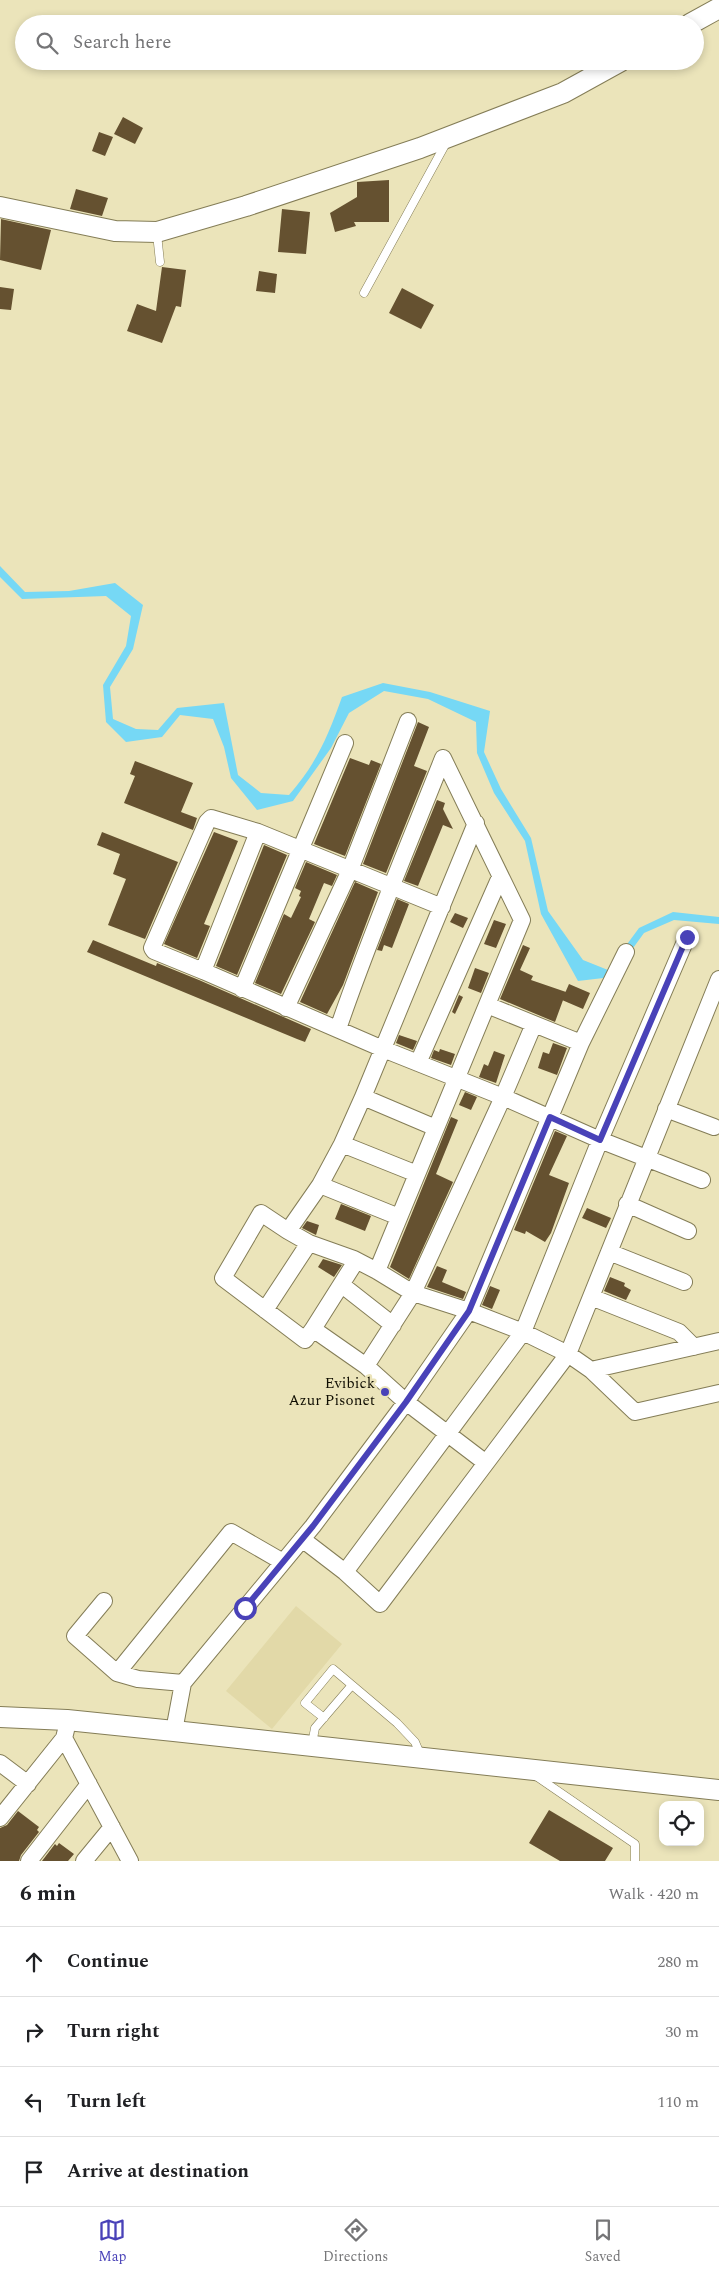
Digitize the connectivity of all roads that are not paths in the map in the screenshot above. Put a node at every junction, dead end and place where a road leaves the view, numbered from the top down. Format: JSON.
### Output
{"nodes":[{"id":1,"x":719,"y":8,"type":"edge"},
{"id":2,"x":704,"y":16,"type":"edge"},
{"id":3,"x":605,"y":70,"type":"edge"},
{"id":4,"x":450,"y":137,"type":"junction"},
{"id":5,"x":0,"y":207,"type":"edge"},
{"id":6,"x":157,"y":232,"type":"junction"},
{"id":7,"x":160,"y":262,"type":"dead end"},
{"id":8,"x":364,"y":293,"type":"dead end"},
{"id":9,"x":408,"y":721,"type":"dead end"},
{"id":10,"x":345,"y":743,"type":"dead end"},
{"id":11,"x":476,"y":823,"type":"junction"},
{"id":12,"x":258,"y":832,"type":"junction"},
{"id":13,"x":300,"y":850,"type":"junction"},
{"id":14,"x":350,"y":870,"type":"junction"},
{"id":15,"x":500,"y":877,"type":"junction"},
{"id":16,"x":393,"y":886,"type":"junction"},
{"id":17,"x":442,"y":907,"type":"junction"},
{"id":18,"x":687,"y":937,"type":"dead end"},
{"id":19,"x":626,"y":952,"type":"dead end"},
{"id":20,"x":204,"y":971,"type":"junction"},
{"id":21,"x":719,"y":979,"type":"edge"},
{"id":22,"x":242,"y":989,"type":"junction"},
{"id":23,"x":487,"y":1005,"type":"junction"},
{"id":24,"x":286,"y":1008,"type":"junction"},
{"id":25,"x":534,"y":1024,"type":"junction"},
{"id":26,"x":338,"y":1029,"type":"junction"},
{"id":27,"x":581,"y":1043,"type":"junction"},
{"id":28,"x":383,"y":1049,"type":"junction"},
{"id":29,"x":418,"y":1063,"type":"junction"},
{"id":30,"x":456,"y":1079,"type":"junction"},
{"id":31,"x":504,"y":1096,"type":"junction"},
{"id":32,"x":363,"y":1097,"type":"junction"},
{"id":33,"x":666,"y":1109,"type":"junction"},
{"id":34,"x":550,"y":1117,"type":"junction"},
{"id":35,"x":714,"y":1127,"type":"dead end"},
{"id":36,"x":436,"y":1128,"type":"junction"},
{"id":37,"x":600,"y":1140,"type":"junction"},
{"id":38,"x":342,"y":1144,"type":"junction"},
{"id":39,"x":646,"y":1158,"type":"junction"},
{"id":40,"x":417,"y":1174,"type":"junction"},
{"id":41,"x":702,"y":1180,"type":"dead end"},
{"id":42,"x":320,"y":1185,"type":"junction"},
{"id":43,"x":627,"y":1204,"type":"junction"},
{"id":44,"x":399,"y":1217,"type":"junction"},
{"id":45,"x":288,"y":1231,"type":"junction"},
{"id":46,"x":688,"y":1231,"type":"dead end"},
{"id":47,"x":309,"y":1243,"type":"junction"},
{"id":48,"x":609,"y":1252,"type":"junction"},
{"id":49,"x":356,"y":1261,"type":"junction"},
{"id":50,"x":378,"y":1271,"type":"junction"},
{"id":51,"x":684,"y":1282,"type":"dead end"},
{"id":52,"x":342,"y":1285,"type":"junction"},
{"id":53,"x":413,"y":1293,"type":"junction"},
{"id":54,"x":591,"y":1297,"type":"junction"},
{"id":55,"x":265,"y":1310,"type":"junction"},
{"id":56,"x":469,"y":1311,"type":"junction"},
{"id":57,"x":394,"y":1325,"type":"junction"},
{"id":58,"x":313,"y":1329,"type":"junction"},
{"id":59,"x":524,"y":1332,"type":"junction"},
{"id":60,"x":719,"y":1341,"type":"edge"},
{"id":61,"x":694,"y":1347,"type":"junction"},
{"id":62,"x":568,"y":1354,"type":"junction"},
{"id":63,"x":366,"y":1366,"type":"junction"},
{"id":64,"x":591,"y":1370,"type":"junction"},
{"id":65,"x":719,"y":1393,"type":"edge"},
{"id":66,"x":406,"y":1402,"type":"junction"},
{"id":67,"x":447,"y":1435,"type":"junction"},
{"id":68,"x":486,"y":1463,"type":"junction"},
{"id":69,"x":302,"y":1539,"type":"junction"},
{"id":70,"x":283,"y":1562,"type":"junction"},
{"id":71,"x":345,"y":1572,"type":"junction"},
{"id":72,"x":104,"y":1601,"type":"dead end"},
{"id":73,"x":117,"y":1673,"type":"junction"},
{"id":74,"x":183,"y":1683,"type":"junction"},
{"id":75,"x":352,"y":1685,"type":"junction"},
{"id":76,"x":0,"y":1717,"type":"edge"},
{"id":77,"x":324,"y":1718,"type":"junction"},
{"id":78,"x":66,"y":1729,"type":"junction"},
{"id":79,"x":174,"y":1731,"type":"junction"},
{"id":80,"x":311,"y":1746,"type":"junction"},
{"id":81,"x":421,"y":1758,"type":"junction"},
{"id":82,"x":0,"y":1763,"type":"edge"},
{"id":83,"x":526,"y":1769,"type":"junction"},
{"id":84,"x":28,"y":1784,"type":"junction"},
{"id":85,"x":89,"y":1784,"type":"junction"},
{"id":86,"x":719,"y":1790,"type":"edge"},
{"id":87,"x":1,"y":1814,"type":"edge"},
{"id":88,"x":112,"y":1826,"type":"junction"},
{"id":89,"x":29,"y":1861,"type":"edge"},
{"id":90,"x":84,"y":1861,"type":"edge"},
{"id":91,"x":130,"y":1861,"type":"edge"},
{"id":92,"x":635,"y":1861,"type":"edge"}],
"edges":[{"from":1,"to":2,"type":"street"},
{"from":3,"to":4,"type":"street"},
{"from":4,"to":6,"type":"street"},
{"from":4,"to":8,"type":"lane"},
{"from":5,"to":6,"type":"street"},
{"from":6,"to":7,"type":"lane"},
{"from":9,"to":14,"type":"street"},
{"from":10,"to":13,"type":"street"},
{"from":11,"to":15,"type":"street"},
{"from":11,"to":16,"type":"street"},
{"from":11,"to":17,"type":"street"},
{"from":12,"to":13,"type":"street"},
{"from":12,"to":20,"type":"street"},
{"from":12,"to":20,"type":"street"},
{"from":13,"to":14,"type":"street"},
{"from":13,"to":22,"type":"street"},
{"from":14,"to":16,"type":"street"},
{"from":14,"to":24,"type":"street"},
{"from":15,"to":23,"type":"street"},
{"from":15,"to":29,"type":"street"},
{"from":16,"to":17,"type":"street"},
{"from":16,"to":26,"type":"street"},
{"from":17,"to":28,"type":"street"},
{"from":18,"to":37,"type":"street"},
{"from":19,"to":27,"type":"street"},
{"from":20,"to":22,"type":"street"},
{"from":21,"to":33,"type":"street"},
{"from":22,"to":24,"type":"street"},
{"from":23,"to":25,"type":"street"},
{"from":23,"to":30,"type":"street"},
{"from":24,"to":26,"type":"street"},
{"from":25,"to":27,"type":"street"},
{"from":25,"to":31,"type":"street"},
{"from":26,"to":28,"type":"street"},
{"from":27,"to":34,"type":"street"},
{"from":28,"to":29,"type":"street"},
{"from":28,"to":32,"type":"street"},
{"from":29,"to":30,"type":"street"},
{"from":30,"to":31,"type":"street"},
{"from":30,"to":36,"type":"street"},
{"from":31,"to":34,"type":"street"},
{"from":31,"to":53,"type":"street"},
{"from":32,"to":36,"type":"street"},
{"from":32,"to":38,"type":"street"},
{"from":33,"to":35,"type":"street"},
{"from":33,"to":39,"type":"street"},
{"from":34,"to":37,"type":"street"},
{"from":34,"to":56,"type":"street"},
{"from":36,"to":40,"type":"street"},
{"from":37,"to":39,"type":"street"},
{"from":37,"to":59,"type":"street"},
{"from":38,"to":40,"type":"street"},
{"from":38,"to":42,"type":"street"},
{"from":39,"to":41,"type":"street"},
{"from":39,"to":43,"type":"street"},
{"from":40,"to":44,"type":"street"},
{"from":42,"to":44,"type":"street"},
{"from":42,"to":45,"type":"street"},
{"from":43,"to":46,"type":"street"},
{"from":43,"to":48,"type":"street"},
{"from":44,"to":50,"type":"street"},
{"from":45,"to":47,"type":"street"},
{"from":45,"to":55,"type":"street"},
{"from":47,"to":49,"type":"street"},
{"from":47,"to":55,"type":"street"},
{"from":48,"to":51,"type":"street"},
{"from":48,"to":54,"type":"street"},
{"from":49,"to":50,"type":"street"},
{"from":49,"to":52,"type":"street"},
{"from":50,"to":53,"type":"street"},
{"from":52,"to":57,"type":"street"},
{"from":52,"to":58,"type":"street"},
{"from":53,"to":56,"type":"street"},
{"from":53,"to":57,"type":"street"},
{"from":54,"to":61,"type":"street"},
{"from":54,"to":62,"type":"street"},
{"from":55,"to":58,"type":"street"},
{"from":56,"to":59,"type":"street"},
{"from":56,"to":66,"type":"street"},
{"from":57,"to":63,"type":"street"},
{"from":58,"to":63,"type":"street"},
{"from":59,"to":62,"type":"street"},
{"from":59,"to":67,"type":"street"},
{"from":60,"to":61,"type":"street"},
{"from":61,"to":64,"type":"street"},
{"from":62,"to":64,"type":"street"},
{"from":62,"to":68,"type":"street"},
{"from":63,"to":66,"type":"street"},
{"from":64,"to":65,"type":"street"},
{"from":66,"to":67,"type":"street"},
{"from":66,"to":69,"type":"street"},
{"from":67,"to":68,"type":"street"},
{"from":67,"to":71,"type":"street"},
{"from":68,"to":71,"type":"street"},
{"from":69,"to":70,"type":"street"},
{"from":69,"to":71,"type":"street"},
{"from":70,"to":73,"type":"street"},
{"from":70,"to":74,"type":"street"},
{"from":72,"to":73,"type":"street"},
{"from":73,"to":74,"type":"street"},
{"from":74,"to":79,"type":"street"},
{"from":75,"to":77,"type":"lane"},
{"from":75,"to":77,"type":"lane"},
{"from":75,"to":81,"type":"lane"},
{"from":76,"to":78,"type":"street"},
{"from":77,"to":80,"type":"lane"},
{"from":78,"to":79,"type":"street"},
{"from":78,"to":84,"type":"street"},
{"from":78,"to":85,"type":"street"},
{"from":79,"to":80,"type":"street"},
{"from":80,"to":81,"type":"street"},
{"from":81,"to":83,"type":"street"},
{"from":82,"to":84,"type":"street"},
{"from":83,"to":86,"type":"street"},
{"from":83,"to":92,"type":"lane"},
{"from":84,"to":87,"type":"street"},
{"from":85,"to":88,"type":"street"},
{"from":85,"to":89,"type":"street"},
{"from":88,"to":90,"type":"street"},
{"from":88,"to":91,"type":"street"}]}
